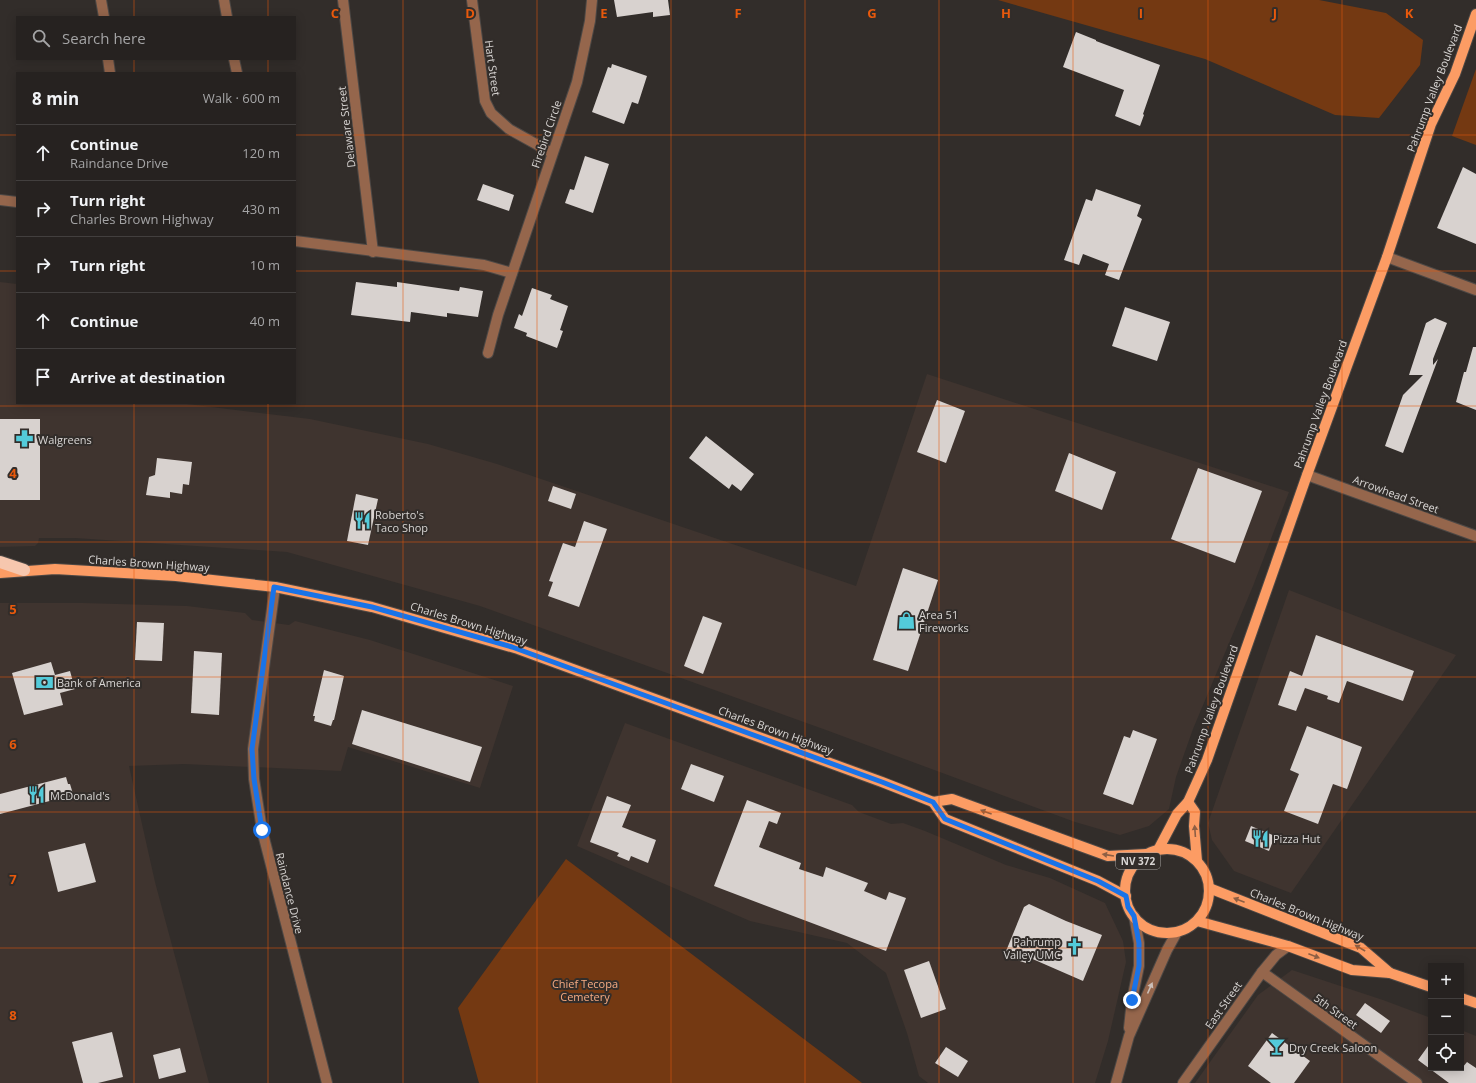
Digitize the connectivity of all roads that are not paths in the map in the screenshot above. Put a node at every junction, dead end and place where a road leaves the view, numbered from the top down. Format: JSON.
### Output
{"nodes":[{"id":1,"x":102,"y":0,"type":"edge"},
{"id":2,"x":224,"y":0,"type":"edge"},
{"id":3,"x":343,"y":0,"type":"edge"},
{"id":4,"x":472,"y":0,"type":"edge"},
{"id":5,"x":592,"y":0,"type":"edge"},
{"id":6,"x":1476,"y":14,"type":"edge"},
{"id":7,"x":104,"y":16,"type":"edge"},
{"id":8,"x":227,"y":16,"type":"edge"},
{"id":9,"x":108,"y":60,"type":"edge"},
{"id":10,"x":234,"y":60,"type":"edge"},
{"id":11,"x":110,"y":72,"type":"edge"},
{"id":12,"x":237,"y":72,"type":"edge"},
{"id":13,"x":552,"y":153,"type":"junction"},
{"id":14,"x":0,"y":200,"type":"edge"},
{"id":15,"x":16,"y":202,"type":"edge"},
{"id":16,"x":296,"y":241,"type":"edge"},
{"id":17,"x":373,"y":252,"type":"junction"},
{"id":18,"x":1387,"y":257,"type":"junction"},
{"id":19,"x":512,"y":273,"type":"junction"},
{"id":20,"x":1476,"y":290,"type":"edge"},
{"id":21,"x":488,"y":353,"type":"dead end"},
{"id":22,"x":1307,"y":475,"type":"junction"},
{"id":23,"x":1476,"y":536,"type":"edge"},
{"id":24,"x":0,"y":562,"type":"edge"},
{"id":25,"x":24,"y":570,"type":"junction"},
{"id":26,"x":0,"y":572,"type":"edge"},
{"id":27,"x":274,"y":587,"type":"junction"},
{"id":28,"x":933,"y":802,"type":"junction"},
{"id":29,"x":1188,"y":802,"type":"junction"},
{"id":30,"x":1158,"y":850,"type":"junction"},
{"id":31,"x":1147,"y":854,"type":"junction"},
{"id":32,"x":1197,"y":862,"type":"junction"},
{"id":33,"x":1209,"y":888,"type":"junction"},
{"id":34,"x":1126,"y":896,"type":"junction"},
{"id":35,"x":1134,"y":916,"type":"junction"},
{"id":36,"x":1196,"y":921,"type":"junction"},
{"id":37,"x":1177,"y":932,"type":"junction"},
{"id":38,"x":1288,"y":946,"type":"junction"},
{"id":39,"x":1262,"y":972,"type":"junction"},
{"id":40,"x":1390,"y":973,"type":"junction"},
{"id":41,"x":1428,"y":986,"type":"edge"},
{"id":42,"x":1464,"y":999,"type":"edge"},
{"id":43,"x":1476,"y":1003,"type":"edge"},
{"id":44,"x":1129,"y":1036,"type":"junction"},
{"id":45,"x":327,"y":1083,"type":"edge"},
{"id":46,"x":1116,"y":1083,"type":"edge"},
{"id":47,"x":1183,"y":1083,"type":"edge"},
{"id":48,"x":1417,"y":1083,"type":"edge"}],
"edges":[{"from":1,"to":7,"type":"street"},
{"from":2,"to":8,"type":"street"},
{"from":3,"to":17,"type":"street","name":"Delaware Street"},
{"from":4,"to":13,"type":"street","name":"Hart Street"},
{"from":5,"to":13,"type":"street","name":"Firebird Circle"},
{"from":6,"to":18,"type":"main road","name":"Pahrump Valley Boulevard"},
{"from":9,"to":11,"type":"street"},
{"from":10,"to":12,"type":"street"},
{"from":13,"to":19,"type":"street","name":"Firebird Circle"},
{"from":14,"to":15,"type":"street"},
{"from":16,"to":17,"type":"street"},
{"from":17,"to":19,"type":"street"},
{"from":18,"to":20,"type":"street"},
{"from":18,"to":22,"type":"main road","name":"Pahrump Valley Boulevard"},
{"from":19,"to":21,"type":"street","name":"Firebird Circle"},
{"from":22,"to":23,"type":"street","name":"Arrowhead Street"},
{"from":22,"to":29,"type":"main road","name":"Pahrump Valley Boulevard"},
{"from":24,"to":25,"type":"highway"},
{"from":25,"to":26,"type":"main road","name":"Charles Brown Highway","number":"NV 372"},
{"from":25,"to":27,"type":"main road","name":"Charles Brown Highway","number":"NV 372"},
{"from":27,"to":28,"type":"main road","name":"Charles Brown Highway","number":"NV 372"},
{"from":27,"to":45,"type":"street","name":"Raindance Drive"},
{"from":31,"to":28,"type":"main road","name":"Charles Brown Highway","number":"NV 372","one_way":true},
{"from":28,"to":34,"type":"main road"},
{"from":29,"to":30,"type":"main road","name":"Pahrump Valley Boulevard"},
{"from":32,"to":29,"type":"main road","one_way":true},
{"from":30,"to":31,"type":"main road","number":"NV 372"},
{"from":30,"to":32,"type":"main road","number":"NV 372"},
{"from":31,"to":34,"type":"main road","number":"NV 372"},
{"from":32,"to":33,"type":"main road","number":"NV 372"},
{"from":33,"to":36,"type":"main road","number":"NV 372"},
{"from":40,"to":33,"type":"main road","name":"Charles Brown Highway","one_way":true},
{"from":34,"to":35,"type":"main road","number":"NV 372"},
{"from":35,"to":37,"type":"main road","number":"NV 372"},
{"from":35,"to":44,"type":"street"},
{"from":36,"to":37,"type":"main road","number":"NV 372"},
{"from":36,"to":38,"type":"main road","name":"Charles Brown Highway"},
{"from":44,"to":37,"type":"street","one_way":true},
{"from":38,"to":39,"type":"street","name":"East Street"},
{"from":38,"to":40,"type":"main road","name":"Charles Brown Highway","one_way":true},
{"from":39,"to":47,"type":"street","name":"East Street"},
{"from":39,"to":48,"type":"street","name":"5th Street"},
{"from":40,"to":41,"type":"main road","name":"Charles Brown Highway"},
{"from":42,"to":43,"type":"main road"},
{"from":44,"to":46,"type":"street"}]}
